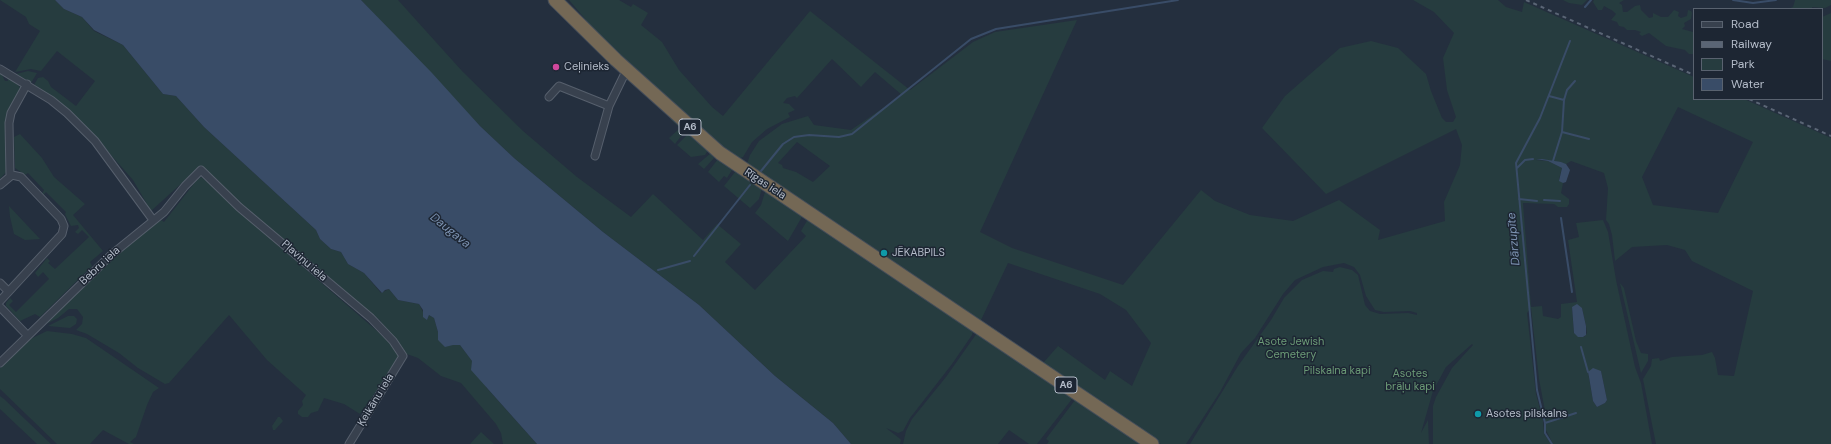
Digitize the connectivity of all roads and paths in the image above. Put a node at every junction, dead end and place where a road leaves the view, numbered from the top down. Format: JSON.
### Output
{"nodes":[{"id":1,"x":555,"y":0,"type":"edge"},
{"id":2,"x":0,"y":68,"type":"edge"},
{"id":3,"x":626,"y":69,"type":"junction"},
{"id":4,"x":27,"y":84,"type":"junction"},
{"id":5,"x":548,"y":97,"type":"dead end"},
{"id":6,"x":609,"y":106,"type":"junction"},
{"id":7,"x":595,"y":156,"type":"dead end"},
{"id":8,"x":201,"y":170,"type":"joint"},
{"id":9,"x":10,"y":175,"type":"junction"},
{"id":10,"x":0,"y":185,"type":"edge"},
{"id":11,"x":153,"y":220,"type":"junction"},
{"id":12,"x":0,"y":283,"type":"edge"},
{"id":13,"x":8,"y":291,"type":"junction"},
{"id":14,"x":0,"y":301,"type":"edge"},
{"id":15,"x":0,"y":307,"type":"edge"},
{"id":16,"x":28,"y":335,"type":"junction"},
{"id":17,"x":403,"y":356,"type":"joint"},
{"id":18,"x":0,"y":363,"type":"edge"},
{"id":19,"x":349,"y":444,"type":"edge"},
{"id":20,"x":1152,"y":444,"type":"edge"}],
"edges":[{"from":1,"to":3,"type":"highway","name":"Rīgas iela","number":"A6"},
{"from":2,"to":4,"type":"street"},
{"from":3,"to":6,"type":"street"},
{"from":3,"to":20,"type":"highway","name":"Rīgas iela","number":"A6"},
{"from":4,"to":9,"type":"street"},
{"from":4,"to":11,"type":"street"},
{"from":5,"to":6,"type":"street"},
{"from":6,"to":7,"type":"street"},
{"from":8,"to":11,"type":"street","name":"Bebru iela"},
{"from":8,"to":17,"type":"street","name":"Pļaviņu iela"},
{"from":9,"to":10,"type":"street"},
{"from":9,"to":13,"type":"street"},
{"from":11,"to":16,"type":"street","name":"Bebru iela"},
{"from":12,"to":13,"type":"street"},
{"from":13,"to":14,"type":"street"},
{"from":15,"to":16,"type":"street"},
{"from":16,"to":18,"type":"street","name":"Bebru iela"},
{"from":17,"to":19,"type":"street","name":"Ķeikānu iela"}]}
